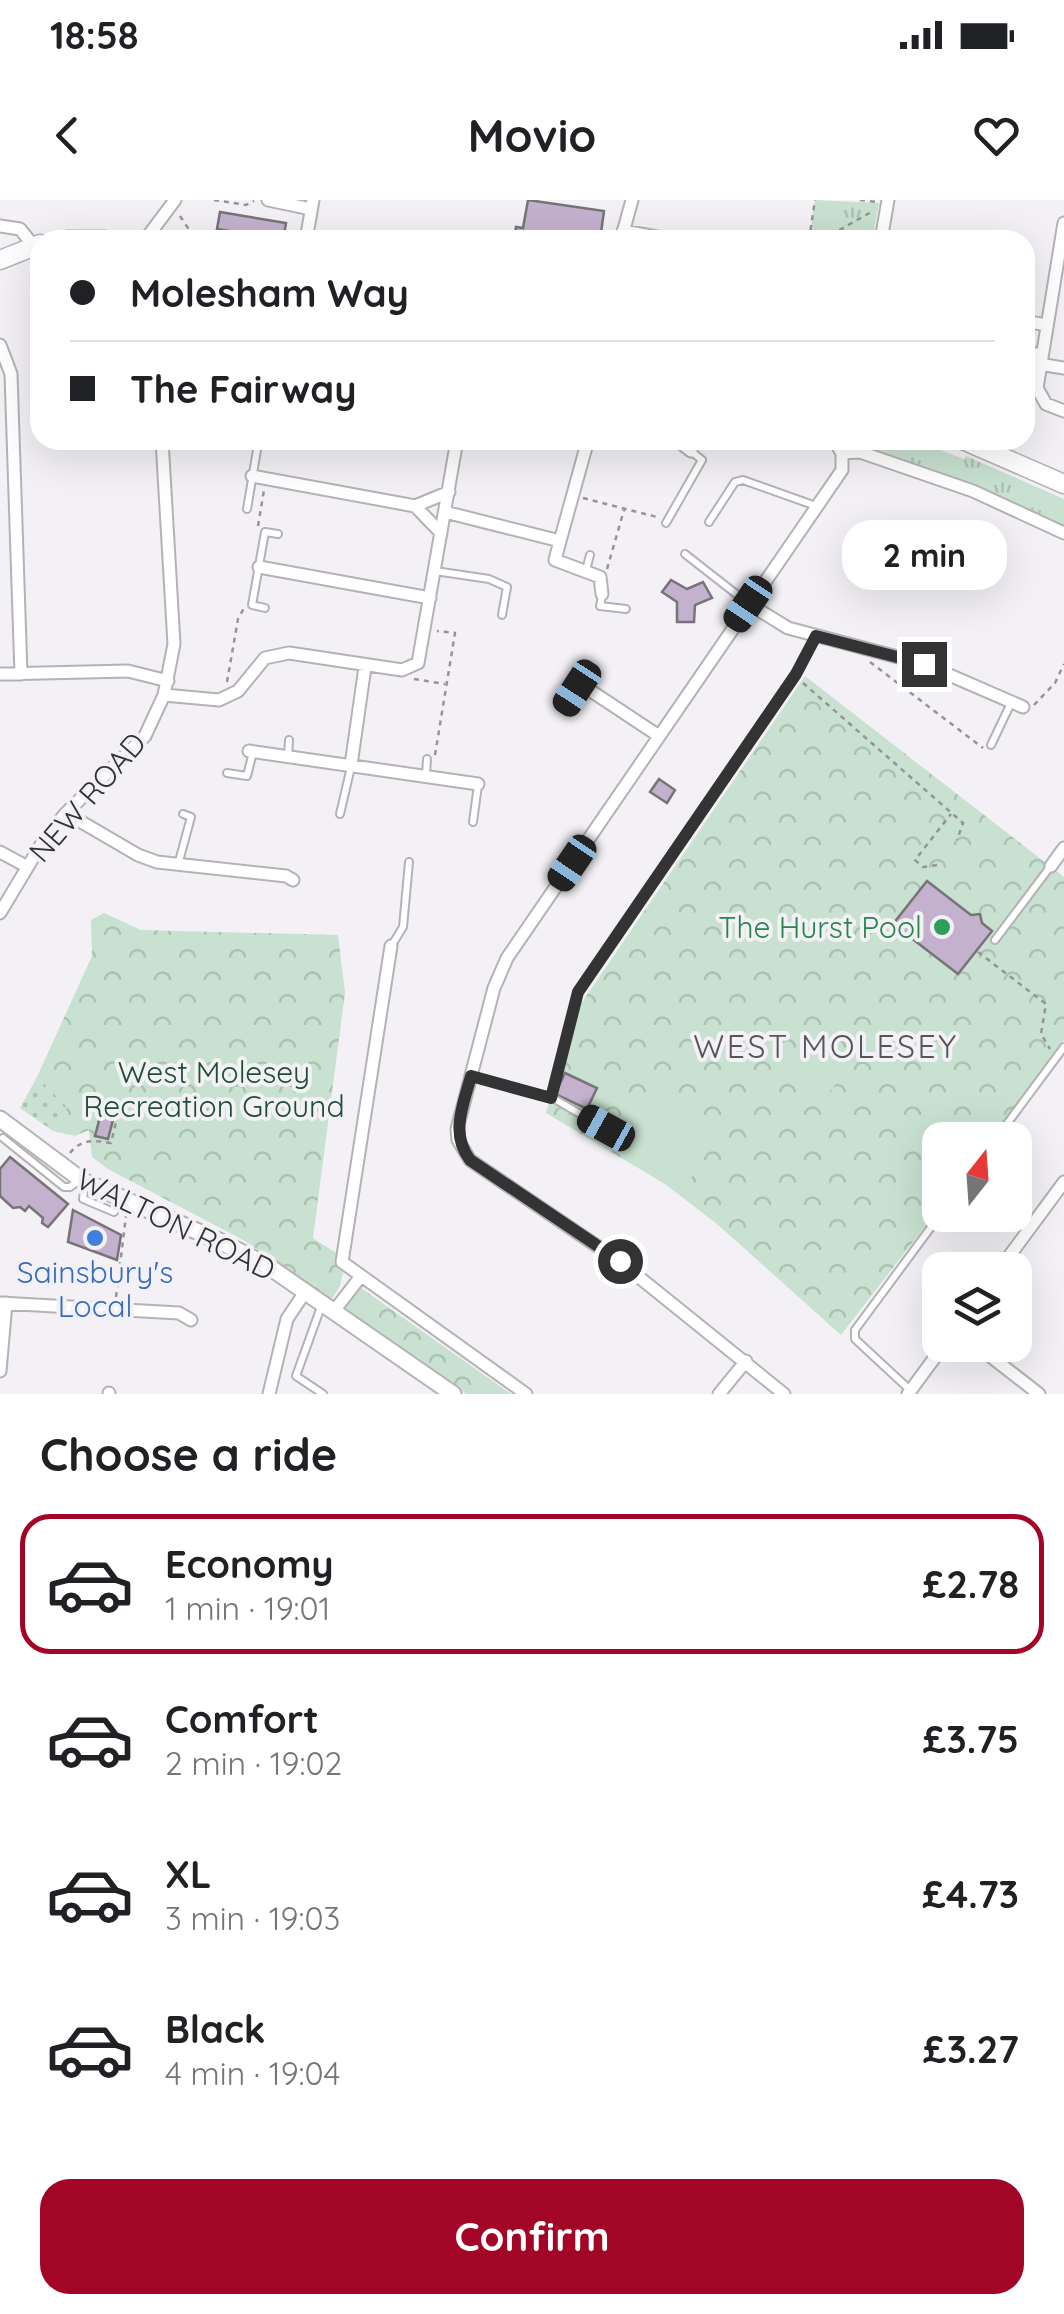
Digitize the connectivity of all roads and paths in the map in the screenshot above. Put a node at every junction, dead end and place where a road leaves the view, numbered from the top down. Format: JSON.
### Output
{"nodes":[{"id":1,"x":214,"y":200,"type":"edge"},
{"id":2,"x":256,"y":200,"type":"edge"},
{"id":3,"x":268,"y":200,"type":"edge"},
{"id":4,"x":632,"y":200,"type":"edge"},
{"id":5,"x":816,"y":200,"type":"edge"},
{"id":6,"x":860,"y":200,"type":"edge"},
{"id":7,"x":888,"y":202,"type":"edge"},
{"id":8,"x":175,"y":203,"type":"edge"},
{"id":9,"x":312,"y":204,"type":"edge"},
{"id":10,"x":1064,"y":222,"type":"edge"},
{"id":11,"x":0,"y":226,"type":"edge"},
{"id":12,"x":154,"y":230,"type":"edge"},
{"id":13,"x":190,"y":230,"type":"edge"},
{"id":14,"x":308,"y":230,"type":"edge"},
{"id":15,"x":624,"y":230,"type":"edge"},
{"id":16,"x":811,"y":230,"type":"edge"},
{"id":17,"x":839,"y":230,"type":"edge"},
{"id":18,"x":883,"y":230,"type":"edge"},
{"id":19,"x":30,"y":239,"type":"edge"},
{"id":20,"x":30,"y":247,"type":"edge"},
{"id":21,"x":0,"y":260,"type":"edge"},
{"id":22,"x":1035,"y":323,"type":"edge"},
{"id":23,"x":1046,"y":325,"type":"junction"},
{"id":24,"x":0,"y":345,"type":"edge"},
{"id":25,"x":1035,"y":357,"type":"edge"},
{"id":26,"x":1040,"y":359,"type":"junction"},
{"id":27,"x":1064,"y":368,"type":"edge"},
{"id":28,"x":1064,"y":411,"type":"edge"},
{"id":29,"x":163,"y":450,"type":"edge"},
{"id":30,"x":257,"y":450,"type":"edge"},
{"id":31,"x":454,"y":450,"type":"edge"},
{"id":32,"x":585,"y":450,"type":"edge"},
{"id":33,"x":691,"y":450,"type":"edge"},
{"id":34,"x":986,"y":450,"type":"edge"},
{"id":35,"x":842,"y":452,"type":"joint"},
{"id":36,"x":252,"y":476,"type":"junction"},
{"id":37,"x":1064,"y":484,"type":"edge"},
{"id":38,"x":448,"y":492,"type":"junction"},
{"id":39,"x":572,"y":495,"type":"junction"},
{"id":40,"x":416,"y":506,"type":"junction"},
{"id":41,"x":817,"y":506,"type":"junction"},
{"id":42,"x":624,"y":508,"type":"junction"},
{"id":43,"x":247,"y":509,"type":"dead end"},
{"id":44,"x":445,"y":512,"type":"junction"},
{"id":45,"x":667,"y":522,"type":"joint"},
{"id":46,"x":710,"y":522,"type":"dead end"},
{"id":47,"x":441,"y":533,"type":"junction"},
{"id":48,"x":1064,"y":533,"type":"edge"},
{"id":49,"x":278,"y":534,"type":"dead end"},
{"id":50,"x":560,"y":541,"type":"junction"},
{"id":51,"x":685,"y":554,"type":"dead end"},
{"id":52,"x":590,"y":556,"type":"dead end"},
{"id":53,"x":259,"y":567,"type":"junction"},
{"id":54,"x":586,"y":570,"type":"junction"},
{"id":55,"x":434,"y":571,"type":"junction"},
{"id":56,"x":600,"y":577,"type":"junction"},
{"id":57,"x":602,"y":594,"type":"joint"},
{"id":58,"x":430,"y":598,"type":"junction"},
{"id":59,"x":748,"y":604,"type":"junction"},
{"id":60,"x":265,"y":608,"type":"dead end"},
{"id":61,"x":626,"y":609,"type":"dead end"},
{"id":62,"x":502,"y":615,"type":"dead end"},
{"id":63,"x":426,"y":630,"type":"junction"},
{"id":64,"x":816,"y":636,"type":"junction"},
{"id":65,"x":862,"y":650,"type":"junction"},
{"id":66,"x":1064,"y":664,"type":"edge"},
{"id":67,"x":365,"y":666,"type":"junction"},
{"id":68,"x":402,"y":670,"type":"junction"},
{"id":69,"x":0,"y":674,"type":"edge"},
{"id":70,"x":21,"y":674,"type":"junction"},
{"id":71,"x":796,"y":674,"type":"junction"},
{"id":72,"x":447,"y":684,"type":"junction"},
{"id":73,"x":166,"y":688,"type":"junction"},
{"id":74,"x":566,"y":705,"type":"dead end"},
{"id":75,"x":1017,"y":705,"type":"junction"},
{"id":76,"x":658,"y":736,"type":"junction"},
{"id":77,"x":289,"y":740,"type":"dead end"},
{"id":78,"x":989,"y":748,"type":"joint"},
{"id":79,"x":252,"y":751,"type":"joint"},
{"id":80,"x":288,"y":758,"type":"junction"},
{"id":81,"x":426,"y":759,"type":"joint"},
{"id":82,"x":351,"y":765,"type":"junction"},
{"id":83,"x":227,"y":773,"type":"dead end"},
{"id":84,"x":426,"y":775,"type":"junction"},
{"id":85,"x":478,"y":784,"type":"joint"},
{"id":86,"x":66,"y":812,"type":"junction"},
{"id":87,"x":952,"y":813,"type":"junction"},
{"id":88,"x":184,"y":814,"type":"dead end"},
{"id":89,"x":340,"y":814,"type":"dead end"},
{"id":90,"x":473,"y":822,"type":"dead end"},
{"id":91,"x":957,"y":840,"type":"dead end"},
{"id":92,"x":1064,"y":848,"type":"edge"},
{"id":93,"x":0,"y":852,"type":"edge"},
{"id":94,"x":409,"y":862,"type":"dead end"},
{"id":95,"x":937,"y":865,"type":"dead end"},
{"id":96,"x":26,"y":866,"type":"junction"},
{"id":97,"x":178,"y":866,"type":"junction"},
{"id":98,"x":1050,"y":866,"type":"joint"},
{"id":99,"x":292,"y":880,"type":"dead end"},
{"id":100,"x":0,"y":913,"type":"edge"},
{"id":101,"x":996,"y":940,"type":"dead end"},
{"id":102,"x":391,"y":946,"type":"joint"},
{"id":103,"x":978,"y":952,"type":"dead end"},
{"id":104,"x":1062,"y":1052,"type":"edge"},
{"id":105,"x":471,"y":1076,"type":"junction"},
{"id":106,"x":551,"y":1098,"type":"junction"},
{"id":107,"x":117,"y":1118,"type":"dead end"},
{"id":108,"x":1009,"y":1122,"type":"edge"},
{"id":109,"x":606,"y":1128,"type":"dead end"},
{"id":110,"x":3,"y":1132,"type":"edge"},
{"id":111,"x":61,"y":1167,"type":"junction"},
{"id":112,"x":82,"y":1181,"type":"junction"},
{"id":113,"x":1064,"y":1182,"type":"edge"},
{"id":114,"x":1052,"y":1198,"type":"junction"},
{"id":115,"x":124,"y":1202,"type":"junction"},
{"id":116,"x":1064,"y":1206,"type":"edge"},
{"id":117,"x":927,"y":1232,"type":"edge"},
{"id":118,"x":1013,"y":1252,"type":"edge"},
{"id":119,"x":361,"y":1276,"type":"junction"},
{"id":120,"x":305,"y":1292,"type":"junction"},
{"id":121,"x":3,"y":1303,"type":"edge"},
{"id":122,"x":328,"y":1307,"type":"junction"},
{"id":123,"x":114,"y":1309,"type":"junction"},
{"id":124,"x":191,"y":1320,"type":"dead end"},
{"id":125,"x":746,"y":1361,"type":"junction"},
{"id":126,"x":932,"y":1362,"type":"edge"},
{"id":127,"x":998,"y":1362,"type":"edge"},
{"id":128,"x":0,"y":1371,"type":"edge"},
{"id":129,"x":910,"y":1392,"type":"edge"},
{"id":130,"x":269,"y":1394,"type":"edge"},
{"id":131,"x":323,"y":1394,"type":"edge"},
{"id":132,"x":453,"y":1394,"type":"edge"},
{"id":133,"x":526,"y":1394,"type":"edge"},
{"id":134,"x":719,"y":1394,"type":"edge"},
{"id":135,"x":784,"y":1394,"type":"edge"},
{"id":136,"x":1039,"y":1394,"type":"edge"}],
"edges":[{"from":1,"to":2,"type":"path"},
{"from":3,"to":9,"type":"street"},
{"from":4,"to":15,"type":"street"},
{"from":5,"to":16,"type":"path"},
{"from":6,"to":7,"type":"path"},
{"from":7,"to":17,"type":"path"},
{"from":7,"to":18,"type":"street"},
{"from":8,"to":12,"type":"street"},
{"from":8,"to":13,"type":"path"},
{"from":9,"to":14,"type":"street"},
{"from":10,"to":23,"type":"street"},
{"from":11,"to":19,"type":"street"},
{"from":20,"to":21,"type":"main road"},
{"from":22,"to":23,"type":"street"},
{"from":23,"to":26,"type":"street"},
{"from":24,"to":70,"type":"street"},
{"from":25,"to":26,"type":"street"},
{"from":26,"to":27,"type":"street"},
{"from":26,"to":28,"type":"street"},
{"from":29,"to":73,"type":"street","name":"NEW ROAD"},
{"from":30,"to":36,"type":"lane"},
{"from":31,"to":38,"type":"street"},
{"from":32,"to":39,"type":"street"},
{"from":33,"to":45,"type":"lane"},
{"from":34,"to":37,"type":"main road"},
{"from":35,"to":41,"type":"street"},
{"from":35,"to":48,"type":"street"},
{"from":36,"to":40,"type":"street"},
{"from":36,"to":43,"type":"lane"},
{"from":38,"to":40,"type":"street"},
{"from":38,"to":44,"type":"street"},
{"from":39,"to":42,"type":"path"},
{"from":39,"to":50,"type":"street"},
{"from":40,"to":47,"type":"street"},
{"from":41,"to":46,"type":"lane"},
{"from":41,"to":59,"type":"street"},
{"from":42,"to":45,"type":"path"},
{"from":42,"to":56,"type":"path"},
{"from":44,"to":47,"type":"street"},
{"from":44,"to":50,"type":"street"},
{"from":47,"to":55,"type":"street"},
{"from":49,"to":53,"type":"lane"},
{"from":50,"to":54,"type":"street"},
{"from":51,"to":59,"type":"lane"},
{"from":52,"to":54,"type":"lane"},
{"from":53,"to":58,"type":"street"},
{"from":53,"to":60,"type":"lane"},
{"from":54,"to":56,"type":"street"},
{"from":55,"to":58,"type":"street"},
{"from":55,"to":62,"type":"lane"},
{"from":56,"to":57,"type":"street"},
{"from":57,"to":61,"type":"lane"},
{"from":58,"to":63,"type":"street"},
{"from":59,"to":64,"type":"street"},
{"from":59,"to":76,"type":"street"},
{"from":63,"to":68,"type":"street"},
{"from":63,"to":72,"type":"path"},
{"from":64,"to":65,"type":"street"},
{"from":64,"to":71,"type":"lane"},
{"from":65,"to":75,"type":"street"},
{"from":65,"to":78,"type":"path"},
{"from":66,"to":75,"type":"path"},
{"from":67,"to":68,"type":"street"},
{"from":67,"to":73,"type":"street"},
{"from":67,"to":82,"type":"street"},
{"from":68,"to":72,"type":"path"},
{"from":69,"to":70,"type":"street"},
{"from":70,"to":73,"type":"street"},
{"from":71,"to":87,"type":"path"},
{"from":71,"to":106,"type":"lane"},
{"from":72,"to":81,"type":"path"},
{"from":73,"to":86,"type":"street","name":"NEW ROAD"},
{"from":74,"to":76,"type":"street"},
{"from":75,"to":78,"type":"lane"},
{"from":76,"to":105,"type":"street"},
{"from":77,"to":80,"type":"lane"},
{"from":79,"to":80,"type":"street"},
{"from":79,"to":83,"type":"lane"},
{"from":80,"to":82,"type":"street"},
{"from":81,"to":84,"type":"lane"},
{"from":82,"to":84,"type":"street"},
{"from":82,"to":89,"type":"lane"},
{"from":84,"to":85,"type":"street"},
{"from":85,"to":90,"type":"lane"},
{"from":86,"to":96,"type":"street","name":"NEW ROAD"},
{"from":86,"to":97,"type":"street"},
{"from":87,"to":91,"type":"path"},
{"from":87,"to":95,"type":"path"},
{"from":88,"to":97,"type":"lane"},
{"from":92,"to":98,"type":"street"},
{"from":93,"to":96,"type":"street"},
{"from":94,"to":102,"type":"lane"},
{"from":96,"to":100,"type":"street","name":"NEW ROAD"},
{"from":97,"to":99,"type":"street"},
{"from":98,"to":101,"type":"lane"},
{"from":102,"to":119,"type":"street"},
{"from":103,"to":104,"type":"path"},
{"from":104,"to":108,"type":"lane"},
{"from":105,"to":106,"type":"lane"},
{"from":105,"to":125,"type":"street"},
{"from":106,"to":109,"type":"lane"},
{"from":107,"to":111,"type":"path"},
{"from":110,"to":111,"type":"main road","name":"WALTON ROAD"},
{"from":110,"to":112,"type":"lane"},
{"from":111,"to":112,"type":"main road","name":"WALTON ROAD"},
{"from":112,"to":115,"type":"main road","name":"WALTON ROAD"},
{"from":113,"to":114,"type":"street"},
{"from":114,"to":116,"type":"street"},
{"from":114,"to":118,"type":"street"},
{"from":115,"to":120,"type":"main road","name":"WALTON ROAD"},
{"from":115,"to":123,"type":"path"},
{"from":117,"to":129,"type":"lane"},
{"from":119,"to":122,"type":"street"},
{"from":119,"to":133,"type":"street"},
{"from":120,"to":122,"type":"main road","name":"WALTON ROAD"},
{"from":120,"to":130,"type":"street"},
{"from":121,"to":123,"type":"street"},
{"from":121,"to":128,"type":"street"},
{"from":122,"to":131,"type":"lane"},
{"from":122,"to":132,"type":"main road","name":"WALTON ROAD"},
{"from":123,"to":124,"type":"street"},
{"from":125,"to":134,"type":"street"},
{"from":125,"to":135,"type":"street"},
{"from":126,"to":129,"type":"street"},
{"from":127,"to":136,"type":"street"}]}
